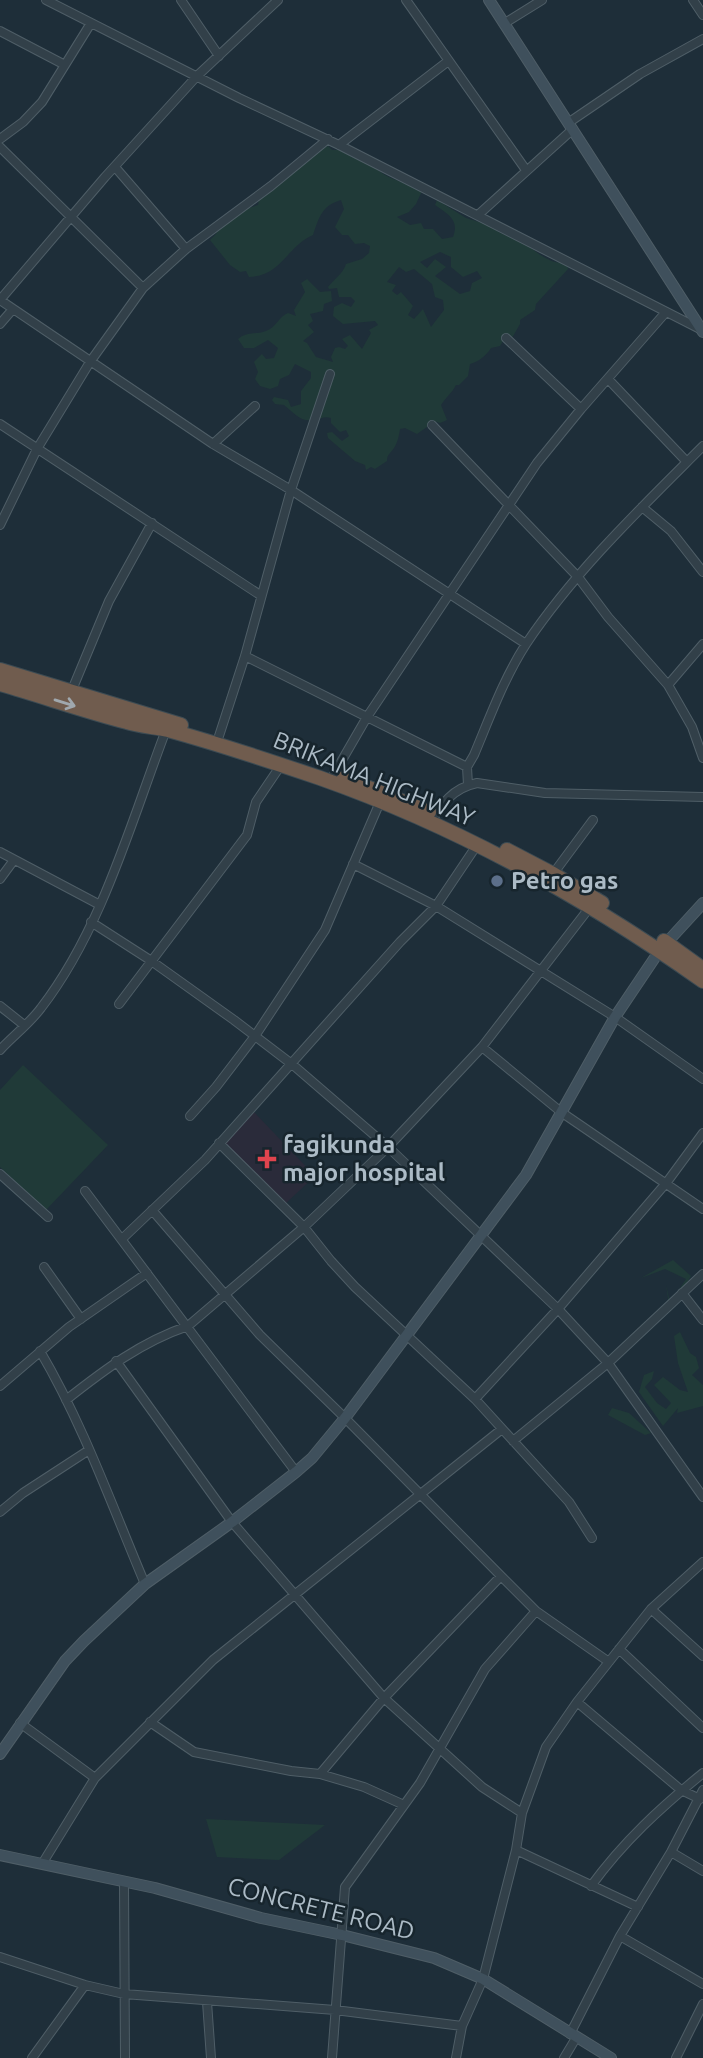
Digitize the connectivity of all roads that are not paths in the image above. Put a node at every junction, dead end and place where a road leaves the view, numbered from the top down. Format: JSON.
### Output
{"nodes":[{"id":1,"x":46,"y":0,"type":"edge"},
{"id":2,"x":181,"y":0,"type":"edge"},
{"id":3,"x":278,"y":0,"type":"edge"},
{"id":4,"x":406,"y":0,"type":"edge"},
{"id":5,"x":489,"y":0,"type":"edge"},
{"id":6,"x":541,"y":0,"type":"edge"},
{"id":7,"x":693,"y":0,"type":"edge"},
{"id":8,"x":703,"y":15,"type":"edge"},
{"id":9,"x":91,"y":23,"type":"junction"},
{"id":10,"x":505,"y":23,"type":"junction"},
{"id":11,"x":0,"y":31,"type":"edge"},
{"id":12,"x":703,"y":38,"type":"edge"},
{"id":13,"x":219,"y":57,"type":"junction"},
{"id":14,"x":447,"y":62,"type":"junction"},
{"id":15,"x":65,"y":65,"type":"junction"},
{"id":16,"x":197,"y":76,"type":"junction"},
{"id":17,"x":571,"y":126,"type":"junction"},
{"id":18,"x":0,"y":139,"type":"edge"},
{"id":19,"x":328,"y":139,"type":"junction"},
{"id":20,"x":339,"y":145,"type":"junction"},
{"id":21,"x":0,"y":147,"type":"edge"},
{"id":22,"x":114,"y":167,"type":"junction"},
{"id":23,"x":526,"y":170,"type":"junction"},
{"id":24,"x":478,"y":215,"type":"junction"},
{"id":25,"x":71,"y":217,"type":"junction"},
{"id":26,"x":186,"y":249,"type":"junction"},
{"id":27,"x":143,"y":288,"type":"junction"},
{"id":28,"x":0,"y":300,"type":"edge"},
{"id":29,"x":13,"y":309,"type":"junction"},
{"id":30,"x":667,"y":312,"type":"junction"},
{"id":31,"x":0,"y":324,"type":"edge"},
{"id":32,"x":702,"y":330,"type":"edge"},
{"id":33,"x":506,"y":338,"type":"dead end"},
{"id":34,"x":90,"y":362,"type":"junction"},
{"id":35,"x":330,"y":374,"type":"dead end"},
{"id":36,"x":608,"y":379,"type":"junction"},
{"id":37,"x":255,"y":405,"type":"dead end"},
{"id":38,"x":581,"y":409,"type":"junction"},
{"id":39,"x":0,"y":424,"type":"edge"},
{"id":40,"x":432,"y":425,"type":"dead end"},
{"id":41,"x":213,"y":444,"type":"junction"},
{"id":42,"x":703,"y":446,"type":"edge"},
{"id":43,"x":37,"y":449,"type":"junction"},
{"id":44,"x":687,"y":462,"type":"junction"},
{"id":45,"x":291,"y":490,"type":"junction"},
{"id":46,"x":509,"y":506,"type":"junction"},
{"id":47,"x":642,"y":507,"type":"junction"},
{"id":48,"x":152,"y":523,"type":"junction"},
{"id":49,"x":0,"y":525,"type":"edge"},
{"id":50,"x":703,"y":572,"type":"edge"},
{"id":51,"x":578,"y":577,"type":"junction"},
{"id":52,"x":449,"y":593,"type":"junction"},
{"id":53,"x":260,"y":595,"type":"junction"},
{"id":54,"x":526,"y":644,"type":"junction"},
{"id":55,"x":703,"y":644,"type":"edge"},
{"id":56,"x":244,"y":656,"type":"junction"},
{"id":57,"x":0,"y":670,"type":"edge"},
{"id":58,"x":0,"y":684,"type":"edge"},
{"id":59,"x":668,"y":685,"type":"junction"},
{"id":60,"x":72,"y":690,"type":"junction"},
{"id":61,"x":131,"y":716,"type":"junction"},
{"id":62,"x":367,"y":717,"type":"junction"},
{"id":63,"x":166,"y":730,"type":"junction"},
{"id":64,"x":219,"y":736,"type":"junction"},
{"id":65,"x":703,"y":758,"type":"edge"},
{"id":66,"x":281,"y":765,"type":"junction"},
{"id":67,"x":467,"y":766,"type":"junction"},
{"id":68,"x":334,"y":774,"type":"junction"},
{"id":69,"x":468,"y":785,"type":"junction"},
{"id":70,"x":703,"y":797,"type":"edge"},
{"id":71,"x":380,"y":802,"type":"junction"},
{"id":72,"x":433,"y":819,"type":"junction"},
{"id":73,"x":593,"y":820,"type":"dead end"},
{"id":74,"x":477,"y":845,"type":"junction"},
{"id":75,"x":0,"y":852,"type":"edge"},
{"id":76,"x":14,"y":860,"type":"junction"},
{"id":77,"x":353,"y":864,"type":"junction"},
{"id":78,"x":552,"y":874,"type":"junction"},
{"id":79,"x":0,"y":879,"type":"edge"},
{"id":80,"x":703,"y":903,"type":"edge"},
{"id":81,"x":100,"y":905,"type":"junction"},
{"id":82,"x":436,"y":906,"type":"junction"},
{"id":83,"x":590,"y":907,"type":"junction"},
{"id":84,"x":91,"y":922,"type":"junction"},
{"id":85,"x":663,"y":946,"type":"junction"},
{"id":86,"x":150,"y":960,"type":"junction"},
{"id":87,"x":703,"y":969,"type":"edge"},
{"id":88,"x":540,"y":970,"type":"junction"},
{"id":89,"x":703,"y":981,"type":"edge"},
{"id":90,"x":119,"y":1004,"type":"dead end"},
{"id":91,"x":0,"y":1006,"type":"edge"},
{"id":92,"x":615,"y":1017,"type":"junction"},
{"id":93,"x":24,"y":1025,"type":"junction"},
{"id":94,"x":255,"y":1036,"type":"junction"},
{"id":95,"x":482,"y":1047,"type":"junction"},
{"id":96,"x":0,"y":1050,"type":"edge"},
{"id":97,"x":293,"y":1065,"type":"junction"},
{"id":98,"x":703,"y":1079,"type":"edge"},
{"id":99,"x":561,"y":1112,"type":"junction"},
{"id":100,"x":190,"y":1116,"type":"dead end"},
{"id":101,"x":703,"y":1133,"type":"edge"},
{"id":102,"x":219,"y":1143,"type":"junction"},
{"id":103,"x":388,"y":1147,"type":"junction"},
{"id":104,"x":0,"y":1174,"type":"edge"},
{"id":105,"x":667,"y":1182,"type":"junction"},
{"id":106,"x":85,"y":1191,"type":"dead end"},
{"id":107,"x":703,"y":1209,"type":"edge"},
{"id":108,"x":152,"y":1210,"type":"junction"},
{"id":109,"x":48,"y":1217,"type":"dead end"},
{"id":110,"x":304,"y":1227,"type":"junction"},
{"id":111,"x":481,"y":1236,"type":"junction"},
{"id":112,"x":123,"y":1238,"type":"junction"},
{"id":113,"x":44,"y":1267,"type":"dead end"},
{"id":114,"x":147,"y":1273,"type":"junction"},
{"id":115,"x":703,"y":1274,"type":"edge"},
{"id":116,"x":682,"y":1293,"type":"junction"},
{"id":117,"x":225,"y":1294,"type":"junction"},
{"id":118,"x":558,"y":1309,"type":"junction"},
{"id":119,"x":81,"y":1319,"type":"junction"},
{"id":120,"x":703,"y":1320,"type":"edge"},
{"id":121,"x":188,"y":1326,"type":"junction"},
{"id":122,"x":405,"y":1336,"type":"junction"},
{"id":123,"x":40,"y":1351,"type":"junction"},
{"id":124,"x":116,"y":1361,"type":"junction"},
{"id":125,"x":608,"y":1363,"type":"junction"},
{"id":126,"x":0,"y":1386,"type":"edge"},
{"id":127,"x":475,"y":1399,"type":"junction"},
{"id":128,"x":66,"y":1400,"type":"junction"},
{"id":129,"x":345,"y":1418,"type":"junction"},
{"id":130,"x":502,"y":1429,"type":"junction"},
{"id":131,"x":513,"y":1441,"type":"junction"},
{"id":132,"x":89,"y":1450,"type":"junction"},
{"id":133,"x":296,"y":1472,"type":"junction"},
{"id":134,"x":422,"y":1495,"type":"junction"},
{"id":135,"x":703,"y":1497,"type":"edge"},
{"id":136,"x":0,"y":1512,"type":"edge"},
{"id":137,"x":232,"y":1522,"type":"junction"},
{"id":138,"x":592,"y":1538,"type":"dead end"},
{"id":139,"x":703,"y":1562,"type":"edge"},
{"id":140,"x":501,"y":1576,"type":"junction"},
{"id":141,"x":145,"y":1584,"type":"junction"},
{"id":142,"x":293,"y":1595,"type":"junction"},
{"id":143,"x":651,"y":1609,"type":"junction"},
{"id":144,"x":536,"y":1611,"type":"junction"},
{"id":145,"x":619,"y":1649,"type":"junction"},
{"id":146,"x":703,"y":1656,"type":"edge"},
{"id":147,"x":609,"y":1662,"type":"junction"},
{"id":148,"x":384,"y":1698,"type":"junction"},
{"id":149,"x":577,"y":1702,"type":"junction"},
{"id":150,"x":150,"y":1722,"type":"junction"},
{"id":151,"x":20,"y":1723,"type":"junction"},
{"id":152,"x":703,"y":1728,"type":"edge"},
{"id":153,"x":439,"y":1750,"type":"junction"},
{"id":154,"x":0,"y":1754,"type":"edge"},
{"id":155,"x":703,"y":1773,"type":"edge"},
{"id":156,"x":320,"y":1774,"type":"junction"},
{"id":157,"x":95,"y":1778,"type":"junction"},
{"id":158,"x":681,"y":1790,"type":"junction"},
{"id":159,"x":703,"y":1790,"type":"edge"},
{"id":160,"x":700,"y":1799,"type":"junction"},
{"id":161,"x":404,"y":1805,"type":"junction"},
{"id":162,"x":522,"y":1813,"type":"junction"},
{"id":163,"x":516,"y":1850,"type":"junction"},
{"id":164,"x":671,"y":1852,"type":"junction"},
{"id":165,"x":0,"y":1855,"type":"edge"},
{"id":166,"x":42,"y":1864,"type":"junction"},
{"id":167,"x":703,"y":1871,"type":"edge"},
{"id":168,"x":124,"y":1881,"type":"junction"},
{"id":169,"x":591,"y":1886,"type":"junction"},
{"id":170,"x":638,"y":1906,"type":"junction"},
{"id":171,"x":342,"y":1935,"type":"junction"},
{"id":172,"x":620,"y":1936,"type":"junction"},
{"id":173,"x":0,"y":1956,"type":"edge"},
{"id":174,"x":483,"y":1979,"type":"junction"},
{"id":175,"x":703,"y":1984,"type":"edge"},
{"id":176,"x":85,"y":1985,"type":"junction"},
{"id":177,"x":124,"y":1994,"type":"junction"},
{"id":178,"x":207,"y":2002,"type":"junction"},
{"id":179,"x":703,"y":2004,"type":"edge"},
{"id":180,"x":335,"y":2010,"type":"junction"},
{"id":181,"x":462,"y":2026,"type":"junction"},
{"id":182,"x":573,"y":2036,"type":"junction"},
{"id":183,"x":32,"y":2058,"type":"edge"},
{"id":184,"x":125,"y":2058,"type":"edge"},
{"id":185,"x":211,"y":2058,"type":"edge"},
{"id":186,"x":332,"y":2058,"type":"edge"},
{"id":187,"x":456,"y":2058,"type":"edge"},
{"id":188,"x":564,"y":2058,"type":"edge"},
{"id":189,"x":611,"y":2058,"type":"edge"},
{"id":190,"x":676,"y":2058,"type":"edge"}],
"edges":[{"from":1,"to":9,"type":"street"},
{"from":2,"to":13,"type":"street"},
{"from":3,"to":13,"type":"street"},
{"from":4,"to":14,"type":"street"},
{"from":5,"to":10,"type":"street"},
{"from":6,"to":10,"type":"street"},
{"from":7,"to":8,"type":"street"},
{"from":9,"to":15,"type":"street"},
{"from":9,"to":16,"type":"street"},
{"from":10,"to":17,"type":"street"},
{"from":11,"to":15,"type":"street"},
{"from":12,"to":17,"type":"street"},
{"from":13,"to":16,"type":"street"},
{"from":14,"to":20,"type":"street"},
{"from":14,"to":23,"type":"street"},
{"from":15,"to":18,"type":"street"},
{"from":16,"to":19,"type":"street"},
{"from":16,"to":22,"type":"street"},
{"from":17,"to":23,"type":"street"},
{"from":17,"to":32,"type":"street"},
{"from":19,"to":20,"type":"street"},
{"from":19,"to":26,"type":"street"},
{"from":20,"to":24,"type":"street"},
{"from":21,"to":25,"type":"street"},
{"from":22,"to":25,"type":"street"},
{"from":22,"to":26,"type":"street"},
{"from":23,"to":24,"type":"street"},
{"from":24,"to":30,"type":"street"},
{"from":25,"to":27,"type":"street"},
{"from":25,"to":28,"type":"street"},
{"from":26,"to":27,"type":"street"},
{"from":27,"to":34,"type":"street"},
{"from":28,"to":29,"type":"street"},
{"from":29,"to":31,"type":"street"},
{"from":29,"to":34,"type":"street"},
{"from":30,"to":32,"type":"street"},
{"from":30,"to":36,"type":"street"},
{"from":33,"to":38,"type":"street"},
{"from":34,"to":41,"type":"street"},
{"from":34,"to":43,"type":"street"},
{"from":35,"to":45,"type":"street"},
{"from":36,"to":38,"type":"street"},
{"from":36,"to":44,"type":"street"},
{"from":37,"to":41,"type":"street"},
{"from":38,"to":46,"type":"street"},
{"from":39,"to":43,"type":"street"},
{"from":40,"to":46,"type":"street"},
{"from":41,"to":45,"type":"street"},
{"from":42,"to":44,"type":"street"},
{"from":43,"to":48,"type":"street"},
{"from":43,"to":49,"type":"street"},
{"from":44,"to":47,"type":"street"},
{"from":45,"to":52,"type":"street"},
{"from":45,"to":53,"type":"street"},
{"from":46,"to":51,"type":"street"},
{"from":46,"to":52,"type":"street"},
{"from":47,"to":50,"type":"street"},
{"from":47,"to":51,"type":"street"},
{"from":48,"to":53,"type":"street"},
{"from":48,"to":60,"type":"street"},
{"from":51,"to":54,"type":"street"},
{"from":51,"to":59,"type":"street"},
{"from":52,"to":54,"type":"street"},
{"from":52,"to":62,"type":"street"},
{"from":53,"to":56,"type":"street"},
{"from":54,"to":67,"type":"street"},
{"from":55,"to":59,"type":"street"},
{"from":56,"to":62,"type":"street"},
{"from":56,"to":64,"type":"street"},
{"from":57,"to":60,"type":"highway","name":"BRIKAMA HIGHWAY"},
{"from":58,"to":61,"type":"highway","name":"BRIKAMA HIGHWAY","one_way":true},
{"from":59,"to":65,"type":"street"},
{"from":60,"to":61,"type":"highway","name":"BRIKAMA HIGHWAY"},
{"from":61,"to":63,"type":"highway","name":"BRIKAMA HIGHWAY"},
{"from":61,"to":64,"type":"highway","name":"BRIKAMA HIGHWAY"},
{"from":62,"to":67,"type":"street"},
{"from":62,"to":68,"type":"street"},
{"from":63,"to":66,"type":"highway","name":"BRIKAMA HIGHWAY"},
{"from":63,"to":81,"type":"street"},
{"from":64,"to":68,"type":"highway","name":"BRIKAMA HIGHWAY"},
{"from":66,"to":71,"type":"highway","name":"BRIKAMA HIGHWAY"},
{"from":66,"to":86,"type":"street"},
{"from":67,"to":69,"type":"street"},
{"from":68,"to":72,"type":"highway","name":"BRIKAMA HIGHWAY"},
{"from":69,"to":70,"type":"street"},
{"from":69,"to":72,"type":"street"},
{"from":71,"to":72,"type":"highway","name":"BRIKAMA HIGHWAY"},
{"from":71,"to":77,"type":"street"},
{"from":72,"to":74,"type":"highway","name":"BRIKAMA HIGHWAY"},
{"from":72,"to":78,"type":"highway","name":"BRIKAMA HIGHWAY"},
{"from":73,"to":78,"type":"street"},
{"from":74,"to":82,"type":"street"},
{"from":74,"to":83,"type":"highway","name":"BRIKAMA HIGHWAY"},
{"from":75,"to":76,"type":"street"},
{"from":76,"to":79,"type":"street"},
{"from":76,"to":81,"type":"street"},
{"from":77,"to":82,"type":"street"},
{"from":77,"to":94,"type":"street"},
{"from":78,"to":85,"type":"highway","name":"BRIKAMA HIGHWAY"},
{"from":80,"to":85,"type":"street"},
{"from":81,"to":84,"type":"street"},
{"from":82,"to":88,"type":"street"},
{"from":82,"to":97,"type":"street"},
{"from":83,"to":85,"type":"highway","name":"BRIKAMA HIGHWAY"},
{"from":83,"to":88,"type":"street"},
{"from":84,"to":86,"type":"street"},
{"from":84,"to":93,"type":"street"},
{"from":85,"to":87,"type":"highway","name":"BRIKAMA HIGHWAY"},
{"from":85,"to":89,"type":"highway","name":"BRIKAMA HIGHWAY"},
{"from":85,"to":92,"type":"street"},
{"from":86,"to":90,"type":"street"},
{"from":86,"to":94,"type":"street"},
{"from":88,"to":92,"type":"street"},
{"from":88,"to":95,"type":"street"},
{"from":91,"to":93,"type":"street"},
{"from":92,"to":98,"type":"street"},
{"from":92,"to":99,"type":"street"},
{"from":93,"to":96,"type":"street"},
{"from":94,"to":97,"type":"street"},
{"from":94,"to":100,"type":"street"},
{"from":95,"to":99,"type":"street"},
{"from":95,"to":103,"type":"street"},
{"from":97,"to":102,"type":"street"},
{"from":97,"to":103,"type":"street"},
{"from":99,"to":105,"type":"street"},
{"from":99,"to":111,"type":"street"},
{"from":101,"to":105,"type":"street"},
{"from":102,"to":108,"type":"street"},
{"from":102,"to":110,"type":"street"},
{"from":103,"to":110,"type":"street"},
{"from":103,"to":111,"type":"street"},
{"from":104,"to":109,"type":"street"},
{"from":105,"to":107,"type":"street"},
{"from":105,"to":118,"type":"street"},
{"from":106,"to":112,"type":"street"},
{"from":108,"to":112,"type":"street"},
{"from":108,"to":117,"type":"street"},
{"from":110,"to":117,"type":"street"},
{"from":110,"to":122,"type":"street"},
{"from":111,"to":118,"type":"street"},
{"from":111,"to":122,"type":"street"},
{"from":112,"to":114,"type":"street"},
{"from":113,"to":119,"type":"street"},
{"from":114,"to":119,"type":"street"},
{"from":114,"to":121,"type":"street"},
{"from":115,"to":116,"type":"street"},
{"from":116,"to":120,"type":"street"},
{"from":116,"to":125,"type":"street"},
{"from":117,"to":121,"type":"street"},
{"from":117,"to":129,"type":"street"},
{"from":118,"to":125,"type":"street"},
{"from":118,"to":127,"type":"street"},
{"from":119,"to":123,"type":"street"},
{"from":121,"to":124,"type":"street"},
{"from":121,"to":133,"type":"street"},
{"from":122,"to":127,"type":"street"},
{"from":122,"to":129,"type":"street"},
{"from":123,"to":126,"type":"street"},
{"from":123,"to":128,"type":"street"},
{"from":124,"to":128,"type":"street"},
{"from":124,"to":137,"type":"street"},
{"from":125,"to":131,"type":"street"},
{"from":125,"to":135,"type":"street"},
{"from":127,"to":130,"type":"street"},
{"from":128,"to":132,"type":"street"},
{"from":129,"to":133,"type":"street"},
{"from":129,"to":134,"type":"street"},
{"from":130,"to":131,"type":"street"},
{"from":130,"to":134,"type":"street"},
{"from":131,"to":138,"type":"street"},
{"from":132,"to":136,"type":"street"},
{"from":132,"to":141,"type":"street"},
{"from":133,"to":137,"type":"street"},
{"from":134,"to":140,"type":"street"},
{"from":134,"to":142,"type":"street"},
{"from":137,"to":141,"type":"street"},
{"from":137,"to":142,"type":"street"},
{"from":139,"to":143,"type":"street"},
{"from":140,"to":144,"type":"street"},
{"from":140,"to":148,"type":"street"},
{"from":141,"to":151,"type":"street"},
{"from":142,"to":148,"type":"street"},
{"from":142,"to":150,"type":"street"},
{"from":143,"to":145,"type":"street"},
{"from":143,"to":146,"type":"street"},
{"from":144,"to":147,"type":"street"},
{"from":144,"to":153,"type":"street"},
{"from":145,"to":147,"type":"street"},
{"from":145,"to":152,"type":"street"},
{"from":147,"to":149,"type":"street"},
{"from":148,"to":153,"type":"street"},
{"from":148,"to":156,"type":"street"},
{"from":149,"to":158,"type":"street"},
{"from":149,"to":162,"type":"street"},
{"from":150,"to":156,"type":"street"},
{"from":150,"to":157,"type":"street"},
{"from":151,"to":154,"type":"street"},
{"from":151,"to":157,"type":"street"},
{"from":153,"to":161,"type":"street"},
{"from":153,"to":162,"type":"street"},
{"from":155,"to":158,"type":"street"},
{"from":156,"to":161,"type":"street"},
{"from":157,"to":166,"type":"street"},
{"from":158,"to":160,"type":"street"},
{"from":158,"to":169,"type":"street"},
{"from":159,"to":160,"type":"street"},
{"from":160,"to":164,"type":"street"},
{"from":161,"to":171,"type":"street"},
{"from":162,"to":163,"type":"street"},
{"from":163,"to":169,"type":"street"},
{"from":163,"to":174,"type":"street"},
{"from":164,"to":167,"type":"street"},
{"from":164,"to":170,"type":"street"},
{"from":165,"to":166,"type":"street","name":"CONCRETE ROAD"},
{"from":166,"to":168,"type":"street","name":"CONCRETE ROAD"},
{"from":168,"to":171,"type":"street","name":"CONCRETE ROAD"},
{"from":168,"to":177,"type":"street"},
{"from":169,"to":170,"type":"street"},
{"from":170,"to":172,"type":"street"},
{"from":171,"to":174,"type":"street","name":"CONCRETE ROAD"},
{"from":171,"to":180,"type":"street"},
{"from":172,"to":175,"type":"street"},
{"from":172,"to":182,"type":"street"},
{"from":173,"to":176,"type":"street"},
{"from":174,"to":181,"type":"street"},
{"from":174,"to":182,"type":"street","name":"CONCRETE ROAD"},
{"from":176,"to":177,"type":"street"},
{"from":176,"to":183,"type":"street"},
{"from":177,"to":178,"type":"street"},
{"from":177,"to":184,"type":"street"},
{"from":178,"to":180,"type":"street"},
{"from":178,"to":185,"type":"street"},
{"from":179,"to":190,"type":"street"},
{"from":180,"to":181,"type":"street"},
{"from":180,"to":186,"type":"street"},
{"from":181,"to":187,"type":"street"},
{"from":182,"to":188,"type":"street"},
{"from":182,"to":189,"type":"street","name":"CONCRETE ROAD"}]}
